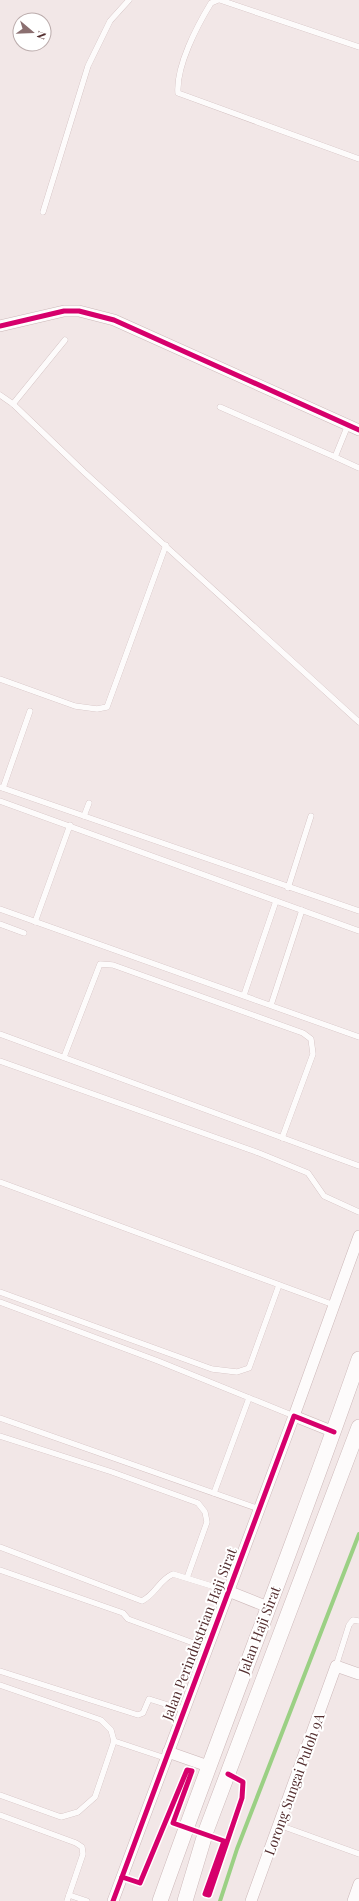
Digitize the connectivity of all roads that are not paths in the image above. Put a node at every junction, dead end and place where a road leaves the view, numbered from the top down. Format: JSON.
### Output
{"nodes":[{"id":1,"x":129,"y":0,"type":"edge"},
{"id":2,"x":219,"y":0,"type":"edge"},
{"id":3,"x":359,"y":47,"type":"edge"},
{"id":4,"x":359,"y":159,"type":"edge"},
{"id":5,"x":43,"y":212,"type":"dead end"},
{"id":6,"x":0,"y":326,"type":"edge"},
{"id":7,"x":65,"y":340,"type":"dead end"},
{"id":8,"x":0,"y":395,"type":"edge"},
{"id":9,"x":13,"y":404,"type":"junction"},
{"id":10,"x":220,"y":407,"type":"dead end"},
{"id":11,"x":348,"y":425,"type":"junction"},
{"id":12,"x":359,"y":430,"type":"edge"},
{"id":13,"x":335,"y":457,"type":"junction"},
{"id":14,"x":359,"y":468,"type":"edge"},
{"id":15,"x":166,"y":545,"type":"junction"},
{"id":16,"x":0,"y":679,"type":"edge"},
{"id":17,"x":30,"y":711,"type":"dead end"},
{"id":18,"x":359,"y":722,"type":"edge"},
{"id":19,"x":2,"y":788,"type":"edge"},
{"id":20,"x":0,"y":801,"type":"edge"},
{"id":21,"x":89,"y":803,"type":"dead end"},
{"id":22,"x":84,"y":816,"type":"junction"},
{"id":23,"x":311,"y":816,"type":"dead end"},
{"id":24,"x":70,"y":825,"type":"junction"},
{"id":25,"x":288,"y":888,"type":"junction"},
{"id":26,"x":276,"y":901,"type":"junction"},
{"id":27,"x":0,"y":909,"type":"edge"},
{"id":28,"x":302,"y":910,"type":"junction"},
{"id":29,"x":359,"y":911,"type":"edge"},
{"id":30,"x":35,"y":922,"type":"junction"},
{"id":31,"x":0,"y":924,"type":"edge"},
{"id":32,"x":359,"y":931,"type":"edge"},
{"id":33,"x":24,"y":933,"type":"dead end"},
{"id":34,"x":244,"y":995,"type":"junction"},
{"id":35,"x":271,"y":1005,"type":"junction"},
{"id":36,"x":0,"y":1034,"type":"edge"},
{"id":37,"x":359,"y":1037,"type":"edge"},
{"id":38,"x":64,"y":1056,"type":"junction"},
{"id":39,"x":0,"y":1061,"type":"edge"},
{"id":40,"x":282,"y":1138,"type":"junction"},
{"id":41,"x":359,"y":1166,"type":"edge"},
{"id":42,"x":0,"y":1182,"type":"edge"},
{"id":43,"x":359,"y":1212,"type":"edge"},
{"id":44,"x":359,"y":1236,"type":"edge"},
{"id":45,"x":279,"y":1285,"type":"junction"},
{"id":46,"x":0,"y":1292,"type":"edge"},
{"id":47,"x":0,"y":1302,"type":"edge"},
{"id":48,"x":334,"y":1305,"type":"junction"},
{"id":49,"x":359,"y":1359,"type":"edge"},
{"id":50,"x":249,"y":1398,"type":"junction"},
{"id":51,"x":294,"y":1416,"type":"junction"},
{"id":52,"x":0,"y":1418,"type":"edge"},
{"id":53,"x":359,"y":1427,"type":"edge"},
{"id":54,"x":334,"y":1432,"type":"junction"},
{"id":55,"x":0,"y":1436,"type":"edge"},
{"id":56,"x":214,"y":1494,"type":"junction"},
{"id":57,"x":259,"y":1509,"type":"junction"},
{"id":58,"x":0,"y":1547,"type":"edge"},
{"id":59,"x":0,"y":1570,"type":"edge"},
{"id":60,"x":187,"y":1578,"type":"junction"},
{"id":61,"x":228,"y":1591,"type":"junction"},
{"id":62,"x":268,"y":1607,"type":"junction"},
{"id":63,"x":359,"y":1621,"type":"edge"},
{"id":64,"x":207,"y":1648,"type":"junction"},
{"id":65,"x":336,"y":1666,"type":"junction"},
{"id":66,"x":0,"y":1671,"type":"edge"},
{"id":67,"x":359,"y":1674,"type":"edge"},
{"id":68,"x":0,"y":1685,"type":"edge"},
{"id":69,"x":184,"y":1710,"type":"junction"},
{"id":70,"x":114,"y":1741,"type":"junction"},
{"id":71,"x":167,"y":1755,"type":"junction"},
{"id":72,"x":208,"y":1766,"type":"junction"},
{"id":73,"x":0,"y":1795,"type":"edge"},
{"id":74,"x":0,"y":1814,"type":"edge"},
{"id":75,"x":279,"y":1825,"type":"junction"},
{"id":76,"x":359,"y":1854,"type":"edge"},
{"id":77,"x":359,"y":1884,"type":"edge"},
{"id":78,"x":69,"y":1895,"type":"junction"},
{"id":79,"x":67,"y":1901,"type":"edge"},
{"id":80,"x":87,"y":1901,"type":"edge"},
{"id":81,"x":113,"y":1901,"type":"edge"},
{"id":82,"x":160,"y":1901,"type":"edge"},
{"id":83,"x":185,"y":1901,"type":"edge"},
{"id":84,"x":251,"y":1901,"type":"edge"},
{"id":85,"x":353,"y":1901,"type":"edge"}],
"edges":[{"from":1,"to":5,"type":"lane"},
{"from":2,"to":3,"type":"lane"},
{"from":2,"to":4,"type":"lane"},
{"from":6,"to":11,"type":"street"},
{"from":7,"to":9,"type":"lane"},
{"from":8,"to":9,"type":"lane"},
{"from":9,"to":15,"type":"lane"},
{"from":10,"to":13,"type":"lane"},
{"from":11,"to":12,"type":"street"},
{"from":11,"to":13,"type":"lane"},
{"from":13,"to":14,"type":"lane"},
{"from":15,"to":16,"type":"lane"},
{"from":15,"to":18,"type":"lane"},
{"from":17,"to":19,"type":"lane"},
{"from":19,"to":22,"type":"lane"},
{"from":20,"to":24,"type":"lane"},
{"from":21,"to":22,"type":"lane"},
{"from":22,"to":25,"type":"lane"},
{"from":23,"to":25,"type":"lane"},
{"from":24,"to":26,"type":"lane"},
{"from":24,"to":30,"type":"lane"},
{"from":25,"to":29,"type":"lane"},
{"from":26,"to":28,"type":"lane"},
{"from":26,"to":34,"type":"lane"},
{"from":27,"to":30,"type":"lane"},
{"from":28,"to":32,"type":"lane"},
{"from":28,"to":35,"type":"lane"},
{"from":30,"to":34,"type":"lane"},
{"from":31,"to":33,"type":"lane"},
{"from":34,"to":35,"type":"lane"},
{"from":35,"to":37,"type":"lane"},
{"from":36,"to":38,"type":"lane"},
{"from":38,"to":40,"type":"lane"},
{"from":38,"to":40,"type":"lane"},
{"from":39,"to":43,"type":"lane"},
{"from":40,"to":41,"type":"lane"},
{"from":42,"to":45,"type":"lane"},
{"from":44,"to":48,"type":"street","name":"Jalan Perindustrian Haji Sirat"},
{"from":45,"to":46,"type":"lane"},
{"from":45,"to":48,"type":"lane"},
{"from":47,"to":50,"type":"lane"},
{"from":48,"to":51,"type":"street","name":"Jalan Perindustrian Haji Sirat"},
{"from":49,"to":54,"type":"main road","name":"Jalan Haji Sirat"},
{"from":50,"to":51,"type":"lane"},
{"from":50,"to":56,"type":"lane"},
{"from":51,"to":54,"type":"street"},
{"from":51,"to":57,"type":"street","name":"Jalan Perindustrian Haji Sirat"},
{"from":52,"to":56,"type":"lane"},
{"from":53,"to":83,"type":"main road","name":"Jalan Haji Sirat"},
{"from":54,"to":62,"type":"main road","name":"Jalan Haji Sirat"},
{"from":55,"to":60,"type":"lane"},
{"from":56,"to":57,"type":"lane"},
{"from":57,"to":61,"type":"street","name":"Jalan Perindustrian Haji Sirat"},
{"from":58,"to":60,"type":"lane"},
{"from":59,"to":64,"type":"lane"},
{"from":60,"to":61,"type":"lane"},
{"from":61,"to":62,"type":"street","name":"Jalan Perindustrian Haji Sirat"},
{"from":61,"to":64,"type":"street","name":"Jalan Perindustrian Haji Sirat"},
{"from":62,"to":72,"type":"main road","name":"Jalan Haji Sirat"},
{"from":63,"to":65,"type":"lane"},
{"from":64,"to":69,"type":"street","name":"Jalan Perindustrian Haji Sirat"},
{"from":65,"to":67,"type":"street"},
{"from":65,"to":75,"type":"street","name":"Lorong Sungai Puloh 9A"},
{"from":66,"to":69,"type":"lane"},
{"from":68,"to":70,"type":"lane"},
{"from":69,"to":71,"type":"street","name":"Jalan Perindustrian Haji Sirat"},
{"from":70,"to":71,"type":"lane"},
{"from":70,"to":73,"type":"lane"},
{"from":71,"to":72,"type":"street"},
{"from":71,"to":81,"type":"street","name":"Jalan Perindustrian Haji Sirat"},
{"from":72,"to":82,"type":"main road","name":"Jalan Haji Sirat"},
{"from":74,"to":78,"type":"lane"},
{"from":75,"to":76,"type":"lane"},
{"from":75,"to":84,"type":"street","name":"Lorong Sungai Puloh 9A"},
{"from":77,"to":85,"type":"street"},
{"from":78,"to":79,"type":"lane"},
{"from":78,"to":80,"type":"lane"}]}
